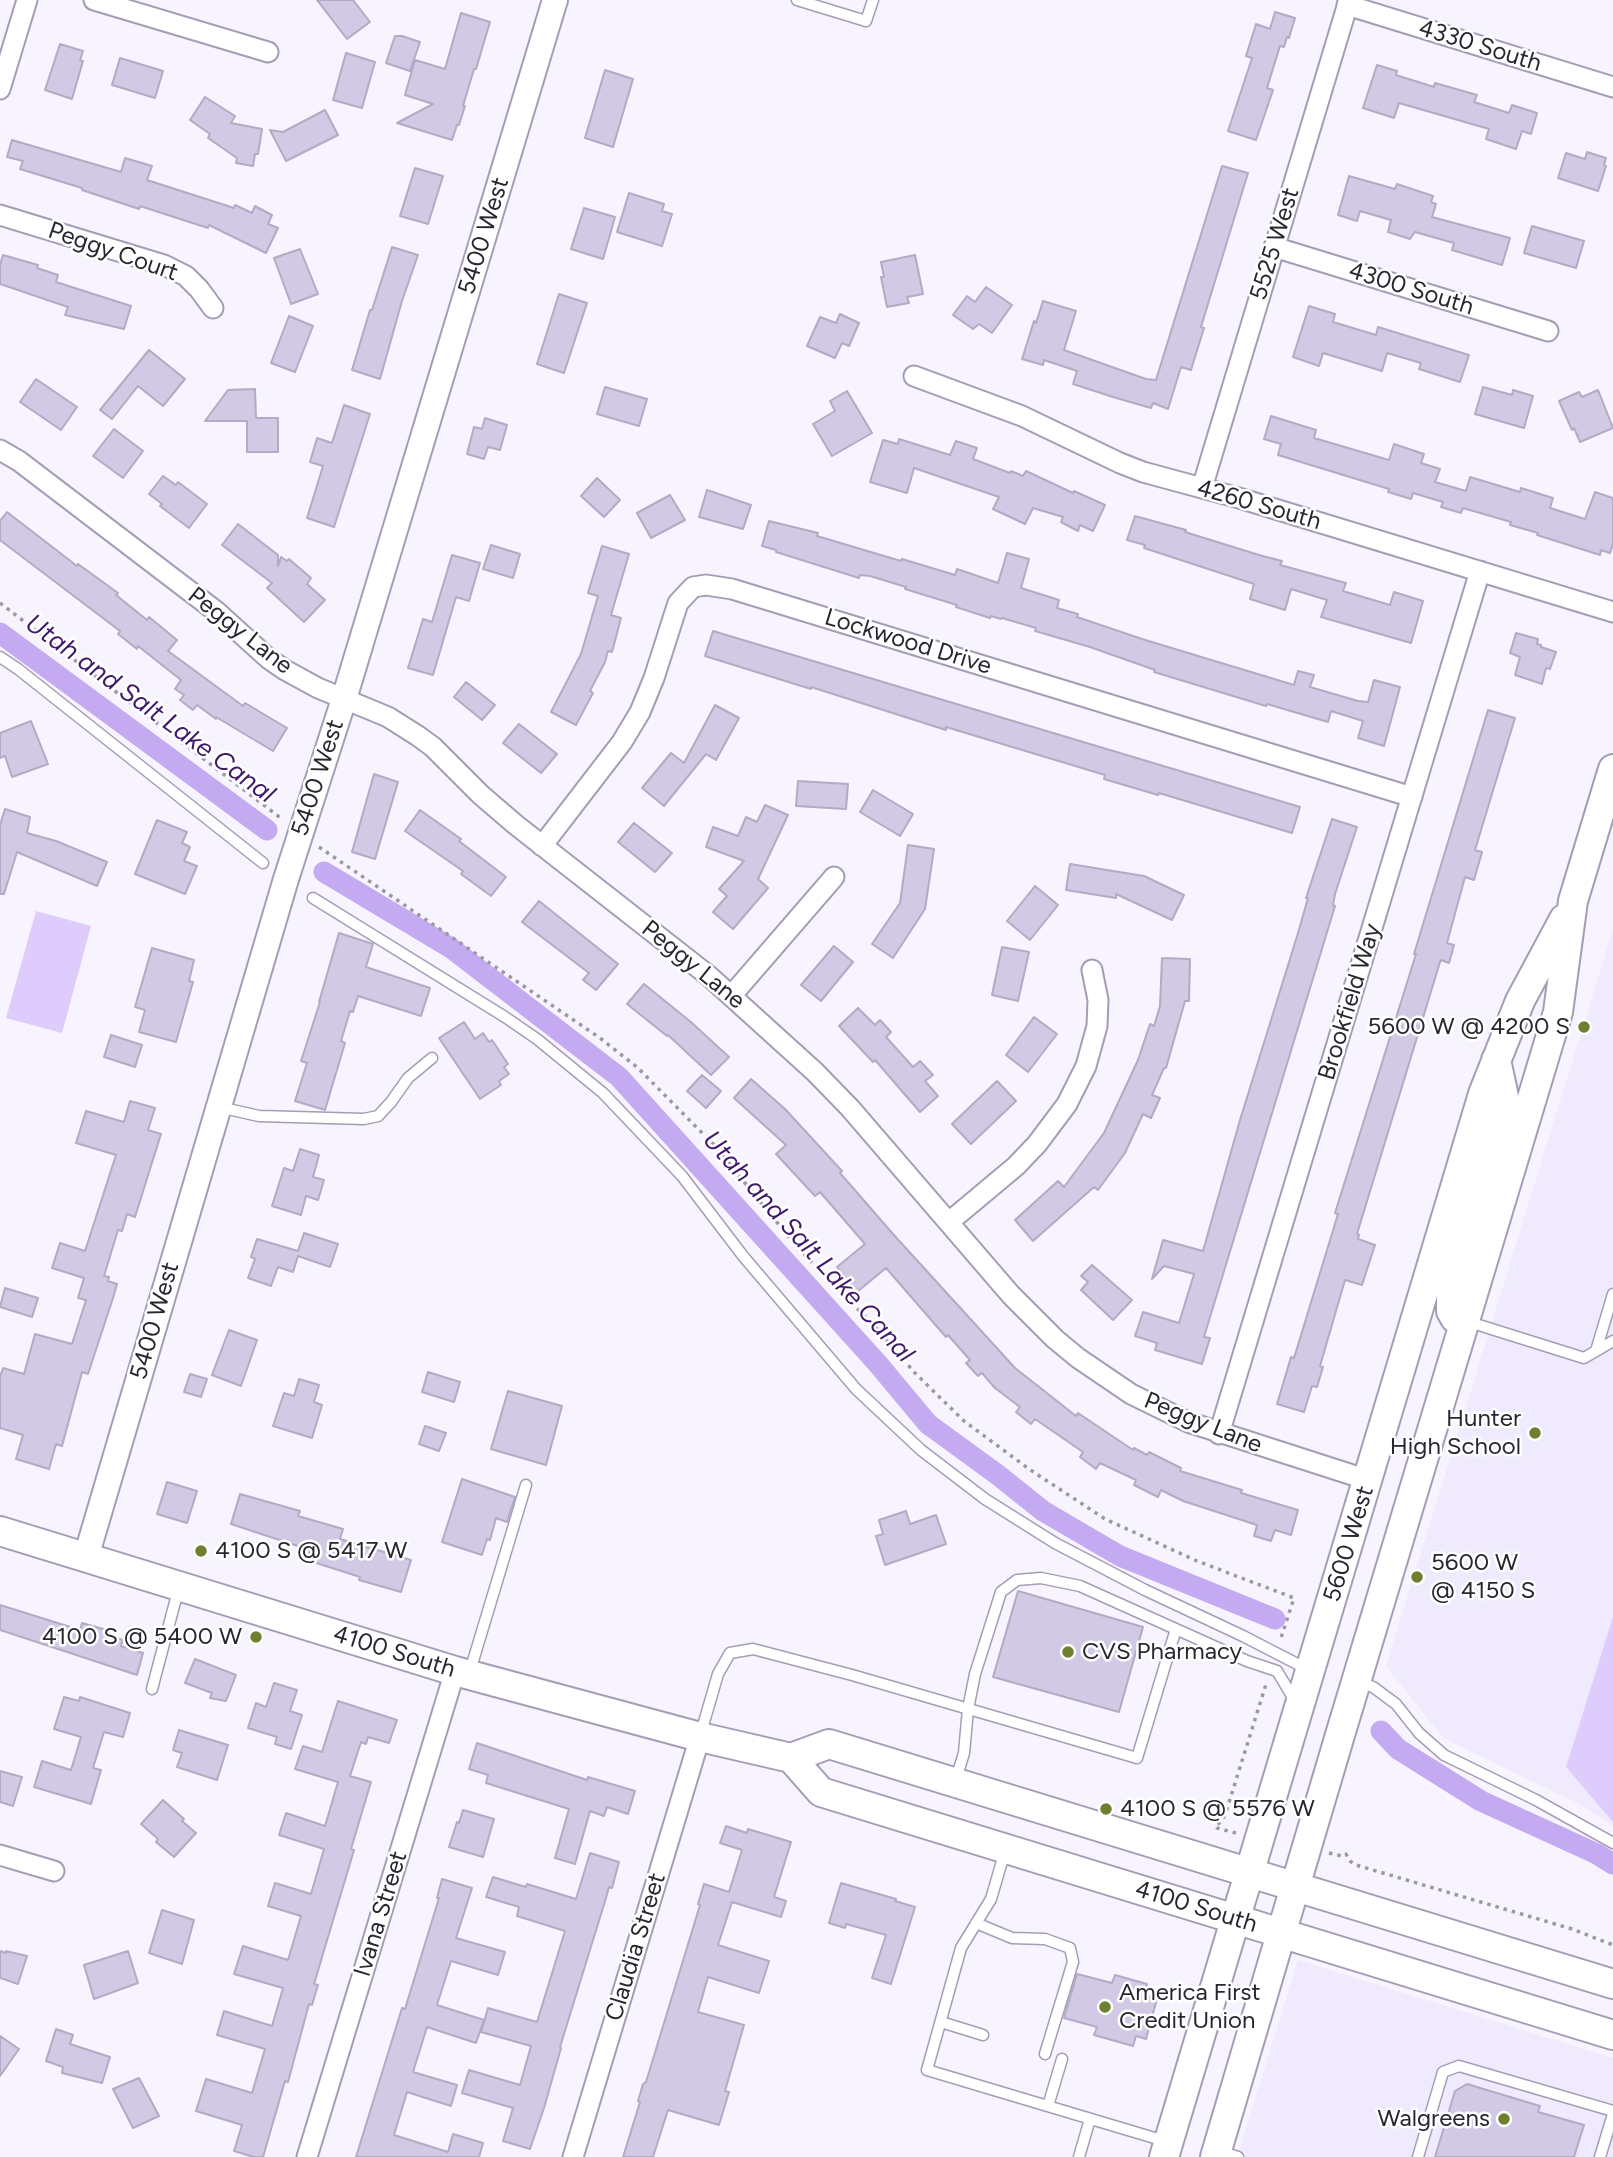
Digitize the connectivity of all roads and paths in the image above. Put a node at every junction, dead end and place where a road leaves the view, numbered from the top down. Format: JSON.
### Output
{"nodes":[{"id":1,"x":27,"y":0,"type":"edge"},
{"id":2,"x":94,"y":0,"type":"edge"},
{"id":3,"x":555,"y":0,"type":"edge"},
{"id":4,"x":797,"y":0,"type":"edge"},
{"id":5,"x":873,"y":0,"type":"edge"},
{"id":6,"x":1348,"y":3,"type":"edge"},
{"id":7,"x":268,"y":52,"type":"dead end"},
{"id":8,"x":1613,"y":88,"type":"edge"},
{"id":9,"x":0,"y":89,"type":"edge"},
{"id":10,"x":0,"y":215,"type":"edge"},
{"id":11,"x":1274,"y":247,"type":"junction"},
{"id":12,"x":214,"y":308,"type":"dead end"},
{"id":13,"x":1548,"y":331,"type":"dead end"},
{"id":14,"x":914,"y":376,"type":"dead end"},
{"id":15,"x":0,"y":450,"type":"edge"},
{"id":16,"x":1202,"y":488,"type":"junction"},
{"id":17,"x":1480,"y":571,"type":"junction"},
{"id":18,"x":0,"y":603,"type":"edge"},
{"id":19,"x":1613,"y":612,"type":"edge"},
{"id":20,"x":0,"y":657,"type":"edge"},
{"id":21,"x":344,"y":699,"type":"junction"},
{"id":22,"x":1613,"y":768,"type":"edge"},
{"id":23,"x":1412,"y":797,"type":"junction"},
{"id":24,"x":285,"y":821,"type":"dead end"},
{"id":25,"x":542,"y":846,"type":"junction"},
{"id":26,"x":323,"y":850,"type":"dead end"},
{"id":27,"x":262,"y":863,"type":"dead end"},
{"id":28,"x":834,"y":877,"type":"dead end"},
{"id":29,"x":313,"y":898,"type":"dead end"},
{"id":30,"x":1573,"y":901,"type":"junction"},
{"id":31,"x":1092,"y":970,"type":"dead end"},
{"id":32,"x":732,"y":995,"type":"junction"},
{"id":33,"x":432,"y":1058,"type":"dead end"},
{"id":34,"x":1496,"y":1060,"type":"junction"},
{"id":35,"x":218,"y":1106,"type":"junction"},
{"id":36,"x":949,"y":1222,"type":"junction"},
{"id":37,"x":1613,"y":1294,"type":"edge"},
{"id":38,"x":1465,"y":1321,"type":"junction"},
{"id":39,"x":1613,"y":1341,"type":"edge"},
{"id":40,"x":1596,"y":1351,"type":"junction"},
{"id":41,"x":1219,"y":1434,"type":"junction"},
{"id":42,"x":1368,"y":1480,"type":"junction"},
{"id":43,"x":526,"y":1485,"type":"dead end"},
{"id":44,"x":0,"y":1531,"type":"edge"},
{"id":45,"x":86,"y":1558,"type":"junction"},
{"id":46,"x":180,"y":1586,"type":"junction"},
{"id":47,"x":1176,"y":1629,"type":"junction"},
{"id":48,"x":1276,"y":1653,"type":"junction"},
{"id":49,"x":1271,"y":1669,"type":"junction"},
{"id":50,"x":1310,"y":1671,"type":"junction"},
{"id":51,"x":461,"y":1673,"type":"junction"},
{"id":52,"x":1356,"y":1682,"type":"junction"},
{"id":53,"x":152,"y":1689,"type":"dead end"},
{"id":54,"x":968,"y":1709,"type":"junction"},
{"id":55,"x":1299,"y":1709,"type":"junction"},
{"id":56,"x":700,"y":1737,"type":"junction"},
{"id":57,"x":791,"y":1758,"type":"junction"},
{"id":58,"x":955,"y":1783,"type":"junction"},
{"id":59,"x":1217,"y":1828,"type":"dead end"},
{"id":60,"x":1613,"y":1843,"type":"edge"},
{"id":61,"x":1005,"y":1849,"type":"junction"},
{"id":62,"x":0,"y":1855,"type":"edge"},
{"id":63,"x":1342,"y":1856,"type":"dead end"},
{"id":64,"x":54,"y":1871,"type":"dead end"},
{"id":65,"x":1249,"y":1873,"type":"junction"},
{"id":66,"x":1296,"y":1888,"type":"junction"},
{"id":67,"x":1235,"y":1919,"type":"junction"},
{"id":68,"x":976,"y":1923,"type":"junction"},
{"id":69,"x":1282,"y":1933,"type":"junction"},
{"id":70,"x":1613,"y":1945,"type":"edge"},
{"id":71,"x":1613,"y":1984,"type":"edge"},
{"id":72,"x":941,"y":2022,"type":"junction"},
{"id":73,"x":983,"y":2035,"type":"dead end"},
{"id":74,"x":1613,"y":2035,"type":"edge"},
{"id":75,"x":1045,"y":2054,"type":"dead end"},
{"id":76,"x":1062,"y":2059,"type":"dead end"},
{"id":77,"x":1048,"y":2106,"type":"junction"},
{"id":78,"x":1613,"y":2116,"type":"edge"},
{"id":79,"x":1090,"y":2119,"type":"junction"},
{"id":80,"x":1166,"y":2149,"type":"edge"},
{"id":81,"x":1223,"y":2155,"type":"edge"},
{"id":82,"x":307,"y":2157,"type":"edge"},
{"id":83,"x":573,"y":2157,"type":"edge"},
{"id":84,"x":1079,"y":2157,"type":"edge"},
{"id":85,"x":1418,"y":2157,"type":"edge"},
{"id":86,"x":1600,"y":2157,"type":"edge"}],
"edges":[{"from":1,"to":9,"type":"street"},
{"from":2,"to":7,"type":"street"},
{"from":3,"to":21,"type":"street","name":"5400 West"},
{"from":4,"to":5,"type":"lane"},
{"from":6,"to":8,"type":"street","name":"4330 South"},
{"from":6,"to":11,"type":"street","name":"5525 West"},
{"from":10,"to":12,"type":"street","name":"Peggy Court"},
{"from":11,"to":13,"type":"street","name":"4300 South"},
{"from":11,"to":16,"type":"street","name":"5525 West"},
{"from":14,"to":16,"type":"street","name":"4260 South"},
{"from":15,"to":21,"type":"street","name":"Peggy Lane"},
{"from":16,"to":17,"type":"street","name":"4260 South"},
{"from":17,"to":19,"type":"street","name":"4260 South"},
{"from":17,"to":23,"type":"street","name":"Brookfield Way"},
{"from":18,"to":24,"type":"path"},
{"from":20,"to":27,"type":"lane"},
{"from":21,"to":25,"type":"street","name":"Peggy Lane"},
{"from":21,"to":35,"type":"street","name":"5400 West"},
{"from":22,"to":30,"type":"main road","name":"5600 West"},
{"from":23,"to":25,"type":"street","name":"Lockwood Drive"},
{"from":23,"to":41,"type":"street","name":"Brookfield Way"},
{"from":25,"to":32,"type":"street","name":"Peggy Lane"},
{"from":26,"to":48,"type":"path"},
{"from":28,"to":32,"type":"street"},
{"from":29,"to":48,"type":"lane"},
{"from":30,"to":34,"type":"main road","name":"5600 West"},
{"from":30,"to":38,"type":"main road","name":"5600 West"},
{"from":31,"to":36,"type":"street"},
{"from":32,"to":36,"type":"street","name":"Peggy Lane"},
{"from":33,"to":35,"type":"lane"},
{"from":34,"to":38,"type":"main road"},
{"from":34,"to":42,"type":"main road","name":"5600 West"},
{"from":35,"to":45,"type":"street","name":"5400 West"},
{"from":36,"to":41,"type":"street","name":"Peggy Lane"},
{"from":37,"to":40,"type":"lane"},
{"from":38,"to":40,"type":"lane"},
{"from":38,"to":52,"type":"main road","name":"5600 West"},
{"from":39,"to":40,"type":"lane"},
{"from":41,"to":42,"type":"street","name":"Peggy Lane"},
{"from":42,"to":50,"type":"main road","name":"5600 West"},
{"from":43,"to":51,"type":"lane"},
{"from":44,"to":45,"type":"main road","name":"4100 South"},
{"from":45,"to":46,"type":"main road","name":"4100 South"},
{"from":46,"to":51,"type":"main road","name":"4100 South"},
{"from":46,"to":53,"type":"lane"},
{"from":47,"to":49,"type":"lane"},
{"from":47,"to":54,"type":"lane"},
{"from":47,"to":54,"type":"lane"},
{"from":48,"to":50,"type":"lane"},
{"from":49,"to":55,"type":"lane"},
{"from":49,"to":59,"type":"path"},
{"from":50,"to":55,"type":"main road","name":"5600 West"},
{"from":51,"to":56,"type":"main road","name":"4100 South"},
{"from":51,"to":82,"type":"street","name":"Ivana Street"},
{"from":52,"to":60,"type":"lane"},
{"from":52,"to":66,"type":"main road","name":"5600 West"},
{"from":54,"to":56,"type":"lane"},
{"from":54,"to":58,"type":"lane"},
{"from":55,"to":65,"type":"main road","name":"5600 West"},
{"from":56,"to":57,"type":"main road","name":"4100 South"},
{"from":56,"to":83,"type":"street","name":"Claudia Street"},
{"from":57,"to":58,"type":"main road","name":"4100 South"},
{"from":57,"to":61,"type":"main road","name":"4100 South"},
{"from":58,"to":65,"type":"main road","name":"4100 South"},
{"from":61,"to":67,"type":"main road","name":"4100 South"},
{"from":61,"to":68,"type":"lane"},
{"from":62,"to":64,"type":"street"},
{"from":63,"to":70,"type":"path"},
{"from":65,"to":66,"type":"main road","name":"4100 South"},
{"from":65,"to":67,"type":"main road","name":"5600 West"},
{"from":66,"to":69,"type":"main road","name":"5600 West"},
{"from":66,"to":71,"type":"main road","name":"4100 South"},
{"from":67,"to":69,"type":"main road","name":"4100 South"},
{"from":67,"to":80,"type":"main road","name":"5600 West"},
{"from":68,"to":72,"type":"lane"},
{"from":68,"to":75,"type":"lane"},
{"from":69,"to":74,"type":"main road","name":"4100 South"},
{"from":69,"to":81,"type":"main road","name":"5600 West"},
{"from":72,"to":73,"type":"lane"},
{"from":72,"to":77,"type":"lane"},
{"from":76,"to":77,"type":"lane"},
{"from":77,"to":79,"type":"lane"},
{"from":78,"to":85,"type":"lane"},
{"from":78,"to":86,"type":"lane"},
{"from":79,"to":80,"type":"lane"},
{"from":79,"to":84,"type":"lane"}]}
